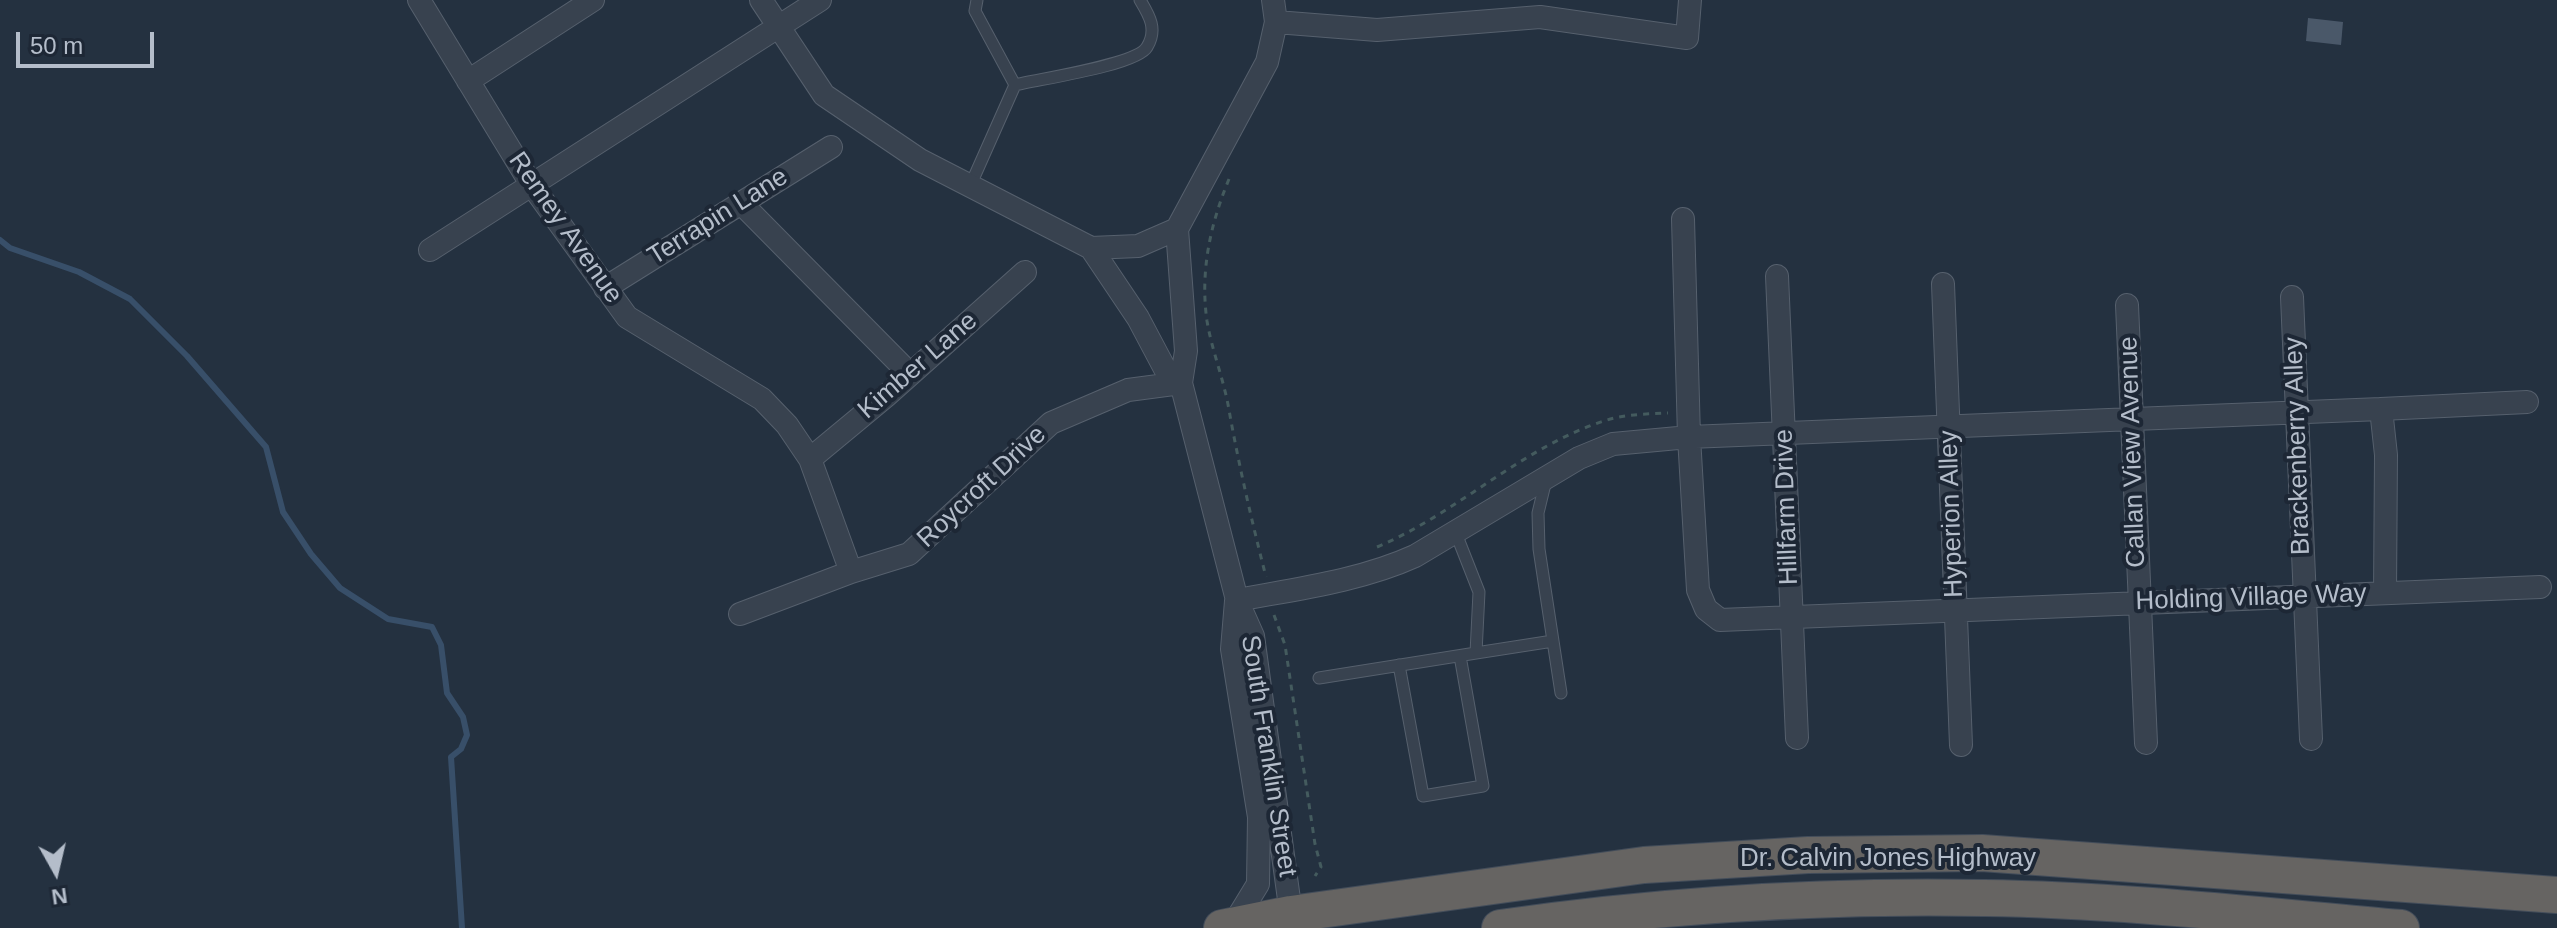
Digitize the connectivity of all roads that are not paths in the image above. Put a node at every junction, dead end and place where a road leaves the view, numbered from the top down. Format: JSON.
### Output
{"nodes":[{"id":1,"x":419,"y":0,"type":"edge"},
{"id":2,"x":761,"y":0,"type":"edge"},
{"id":3,"x":820,"y":0,"type":"edge"},
{"id":4,"x":977,"y":0,"type":"edge"},
{"id":5,"x":1140,"y":0,"type":"edge"},
{"id":6,"x":1690,"y":0,"type":"edge"},
{"id":7,"x":579,"y":4,"type":"edge"},
{"id":8,"x":1541,"y":9,"type":"edge"},
{"id":9,"x":1274,"y":11,"type":"edge"},
{"id":10,"x":778,"y":26,"type":"junction"},
{"id":11,"x":468,"y":81,"type":"junction"},
{"id":12,"x":1015,"y":85,"type":"junction"},
{"id":13,"x":831,"y":147,"type":"dead end"},
{"id":14,"x":531,"y":184,"type":"junction"},
{"id":15,"x":971,"y":184,"type":"junction"},
{"id":16,"x":741,"y":203,"type":"junction"},
{"id":17,"x":1683,"y":219,"type":"dead end"},
{"id":18,"x":1177,"y":229,"type":"junction"},
{"id":19,"x":1091,"y":248,"type":"junction"},
{"id":20,"x":430,"y":250,"type":"dead end"},
{"id":21,"x":1025,"y":272,"type":"dead end"},
{"id":22,"x":1777,"y":276,"type":"dead end"},
{"id":23,"x":1943,"y":284,"type":"dead end"},
{"id":24,"x":605,"y":288,"type":"junction"},
{"id":25,"x":2292,"y":297,"type":"dead end"},
{"id":26,"x":2127,"y":305,"type":"dead end"},
{"id":27,"x":910,"y":374,"type":"junction"},
{"id":28,"x":1181,"y":383,"type":"junction"},
{"id":29,"x":2527,"y":402,"type":"dead end"},
{"id":30,"x":2381,"y":409,"type":"junction"},
{"id":31,"x":2296,"y":412,"type":"junction"},
{"id":32,"x":2131,"y":418,"type":"junction"},
{"id":33,"x":1950,"y":427,"type":"junction"},
{"id":34,"x":1784,"y":433,"type":"junction"},
{"id":35,"x":1689,"y":437,"type":"junction"},
{"id":36,"x":810,"y":459,"type":"junction"},
{"id":37,"x":1547,"y":476,"type":"junction"},
{"id":38,"x":1514,"y":496,"type":"junction"},
{"id":39,"x":1538,"y":513,"type":"junction"},
{"id":40,"x":1455,"y":531,"type":"junction"},
{"id":41,"x":851,"y":572,"type":"junction"},
{"id":42,"x":2540,"y":587,"type":"dead end"},
{"id":43,"x":2385,"y":593,"type":"junction"},
{"id":44,"x":2303,"y":597,"type":"junction"},
{"id":45,"x":1237,"y":600,"type":"junction"},
{"id":46,"x":2138,"y":602,"type":"junction"},
{"id":47,"x":1954,"y":610,"type":"junction"},
{"id":48,"x":740,"y":614,"type":"dead end"},
{"id":49,"x":1791,"y":618,"type":"junction"},
{"id":50,"x":1553,"y":641,"type":"junction"},
{"id":51,"x":1476,"y":653,"type":"junction"},
{"id":52,"x":1460,"y":656,"type":"junction"},
{"id":53,"x":1399,"y":665,"type":"junction"},
{"id":54,"x":1319,"y":678,"type":"dead end"},
{"id":55,"x":1561,"y":693,"type":"dead end"},
{"id":56,"x":1797,"y":738,"type":"dead end"},
{"id":57,"x":2311,"y":739,"type":"dead end"},
{"id":58,"x":2146,"y":743,"type":"dead end"},
{"id":59,"x":1961,"y":745,"type":"dead end"},
{"id":60,"x":1982,"y":853,"type":"junction"},
{"id":61,"x":1501,"y":884,"type":"junction"},
{"id":62,"x":2548,"y":894,"type":"edge"},
{"id":63,"x":1659,"y":908,"type":"junction"},
{"id":64,"x":1283,"y":921,"type":"edge"},
{"id":65,"x":1227,"y":927,"type":"edge"},
{"id":66,"x":1364,"y":928,"type":"edge"},
{"id":67,"x":1500,"y":928,"type":"edge"},
{"id":68,"x":2401,"y":928,"type":"edge"}],
"edges":[{"from":1,"to":11,"type":"street","name":"Remey Avenue"},
{"from":2,"to":10,"type":"street","name":"South Franklin Street"},
{"from":3,"to":10,"type":"street"},
{"from":4,"to":12,"type":"lane"},
{"from":5,"to":12,"type":"lane"},
{"from":6,"to":8,"type":"street"},
{"from":7,"to":11,"type":"street"},
{"from":8,"to":9,"type":"street"},
{"from":9,"to":18,"type":"street"},
{"from":10,"to":14,"type":"street"},
{"from":10,"to":15,"type":"street","name":"South Franklin Street"},
{"from":11,"to":14,"type":"street","name":"Remey Avenue"},
{"from":12,"to":15,"type":"lane"},
{"from":13,"to":16,"type":"street","name":"Terrapin Lane"},
{"from":14,"to":20,"type":"street"},
{"from":14,"to":24,"type":"street","name":"Remey Avenue"},
{"from":15,"to":19,"type":"street","name":"South Franklin Street"},
{"from":16,"to":24,"type":"street","name":"Terrapin Lane"},
{"from":16,"to":27,"type":"street"},
{"from":17,"to":35,"type":"street","name":"Holding Village Way"},
{"from":18,"to":19,"type":"street"},
{"from":18,"to":28,"type":"street","name":"South Franklin Street"},
{"from":19,"to":28,"type":"street","name":"South Franklin Street"},
{"from":21,"to":27,"type":"street","name":"Kimber Lane"},
{"from":22,"to":34,"type":"street","name":"Hillfarm Drive"},
{"from":23,"to":33,"type":"street","name":"Hyperion Alley"},
{"from":24,"to":36,"type":"street","name":"Remey Avenue"},
{"from":25,"to":31,"type":"street","name":"Brackenberry Alley"},
{"from":26,"to":32,"type":"street","name":"Callan View Avenue"},
{"from":27,"to":36,"type":"street","name":"Kimber Lane"},
{"from":28,"to":41,"type":"street","name":"Roycroft Drive"},
{"from":28,"to":45,"type":"street","name":"South Franklin Street"},
{"from":29,"to":30,"type":"street"},
{"from":30,"to":31,"type":"street"},
{"from":30,"to":43,"type":"street","name":"Holding Village Way"},
{"from":31,"to":32,"type":"street"},
{"from":31,"to":44,"type":"street","name":"Brackenberry Alley"},
{"from":32,"to":33,"type":"street"},
{"from":32,"to":46,"type":"street","name":"Callan View Avenue"},
{"from":33,"to":34,"type":"street"},
{"from":33,"to":47,"type":"street","name":"Hyperion Alley"},
{"from":34,"to":35,"type":"street"},
{"from":34,"to":49,"type":"street","name":"Hillfarm Drive"},
{"from":35,"to":37,"type":"street"},
{"from":35,"to":49,"type":"street","name":"Holding Village Way"},
{"from":36,"to":41,"type":"street","name":"Remey Avenue"},
{"from":37,"to":38,"type":"street"},
{"from":37,"to":39,"type":"lane"},
{"from":38,"to":39,"type":"lane"},
{"from":38,"to":40,"type":"street"},
{"from":39,"to":50,"type":"lane"},
{"from":40,"to":45,"type":"street"},
{"from":40,"to":51,"type":"lane"},
{"from":41,"to":48,"type":"street","name":"Roycroft Drive"},
{"from":42,"to":43,"type":"street"},
{"from":43,"to":44,"type":"street","name":"Holding Village Way"},
{"from":44,"to":46,"type":"street","name":"Holding Village Way"},
{"from":44,"to":57,"type":"street","name":"Brackenberry Alley"},
{"from":45,"to":64,"type":"street","name":"South Franklin Street"},
{"from":45,"to":65,"type":"street","name":"South Franklin Street"},
{"from":46,"to":47,"type":"street","name":"Holding Village Way"},
{"from":46,"to":58,"type":"street","name":"Callan View Avenue"},
{"from":47,"to":49,"type":"street","name":"Holding Village Way"},
{"from":47,"to":59,"type":"street","name":"Hyperion Alley"},
{"from":49,"to":56,"type":"street","name":"Hillfarm Drive"},
{"from":50,"to":51,"type":"lane"},
{"from":50,"to":55,"type":"lane"},
{"from":51,"to":52,"type":"lane"},
{"from":52,"to":53,"type":"lane"},
{"from":52,"to":53,"type":"lane"},
{"from":53,"to":54,"type":"lane"},
{"from":60,"to":61,"type":"highway","name":"Dr. Calvin Jones Highway"},
{"from":60,"to":62,"type":"highway","name":"Dr. Calvin Jones Highway"},
{"from":60,"to":63,"type":"highway"},
{"from":61,"to":64,"type":"highway","name":"Dr. Calvin Jones Highway"},
{"from":61,"to":66,"type":"highway"},
{"from":63,"to":67,"type":"highway","name":"Dr. Calvin Jones Highway"},
{"from":63,"to":68,"type":"highway","name":"Dr. Calvin Jones Highway"},
{"from":64,"to":65,"type":"highway","name":"Dr. Calvin Jones Highway"}]}
